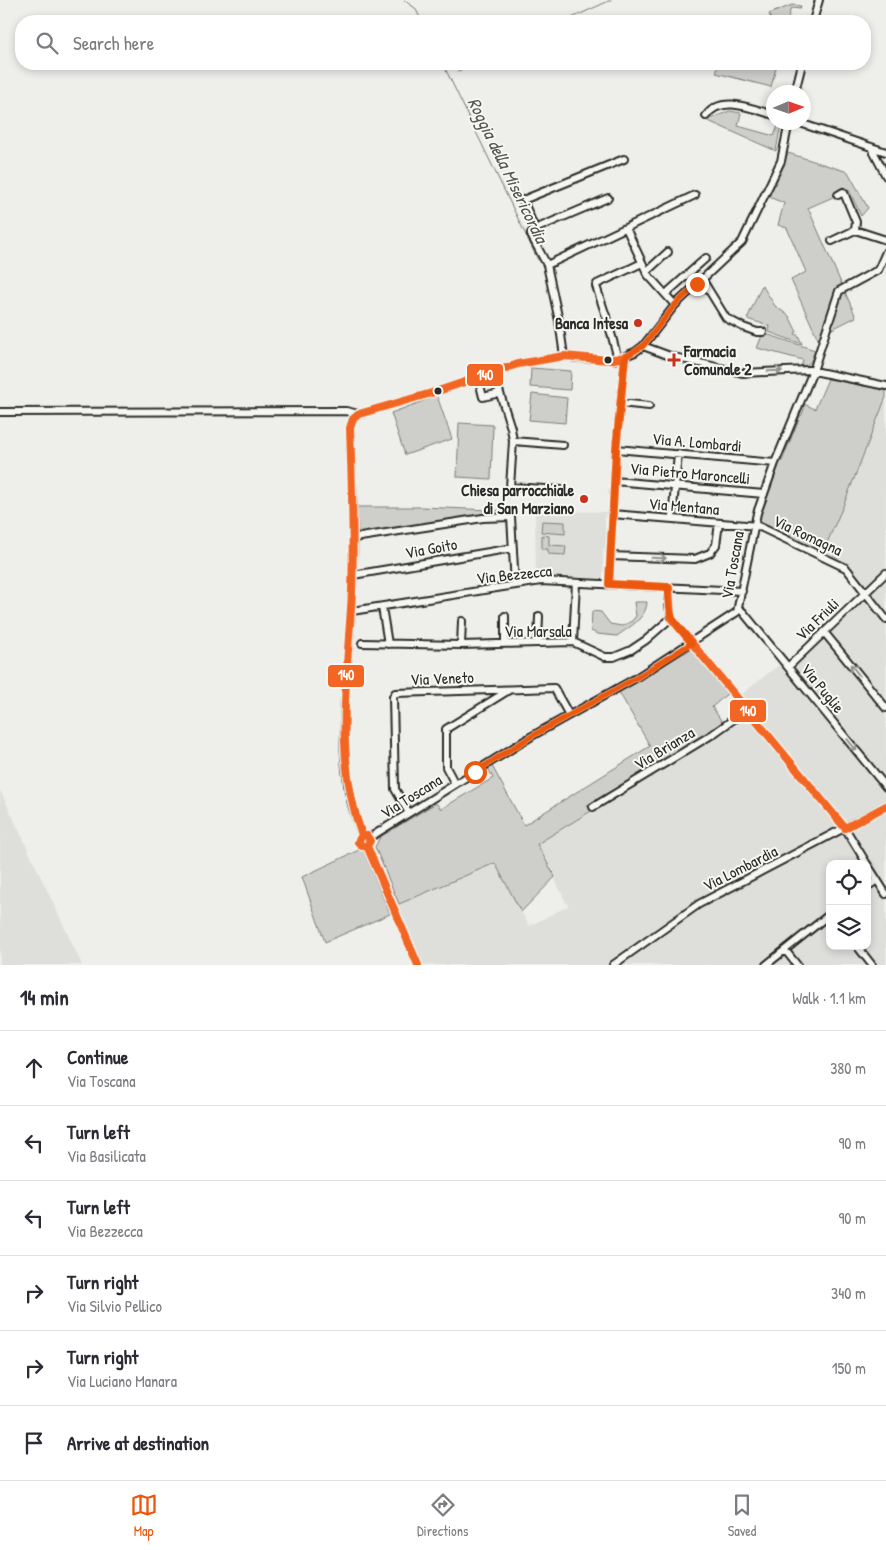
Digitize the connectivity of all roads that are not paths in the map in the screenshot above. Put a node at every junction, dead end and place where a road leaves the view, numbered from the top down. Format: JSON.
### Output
{"nodes":[{"id":1,"x":819,"y":0,"type":"edge"},
{"id":2,"x":815,"y":15,"type":"edge"},
{"id":3,"x":800,"y":70,"type":"edge"},
{"id":4,"x":797,"y":85,"type":"edge"},
{"id":5,"x":766,"y":113,"type":"edge"},
{"id":6,"x":706,"y":116,"type":"dead end"},
{"id":7,"x":811,"y":127,"type":"edge"},
{"id":8,"x":787,"y":130,"type":"edge"},
{"id":9,"x":871,"y":147,"type":"junction"},
{"id":10,"x":886,"y":152,"type":"edge"},
{"id":11,"x":624,"y":158,"type":"dead end"},
{"id":12,"x":886,"y":176,"type":"edge"},
{"id":13,"x":695,"y":195,"type":"dead end"},
{"id":14,"x":838,"y":195,"type":"dead end"},
{"id":15,"x":608,"y":198,"type":"dead end"},
{"id":16,"x":626,"y":228,"type":"junction"},
{"id":17,"x":855,"y":230,"type":"junction"},
{"id":18,"x":533,"y":231,"type":"junction"},
{"id":19,"x":886,"y":240,"type":"edge"},
{"id":20,"x":832,"y":242,"type":"dead end"},
{"id":21,"x":668,"y":252,"type":"dead end"},
{"id":22,"x":886,"y":252,"type":"edge"},
{"id":23,"x":706,"y":258,"type":"dead end"},
{"id":24,"x":642,"y":263,"type":"junction"},
{"id":25,"x":547,"y":265,"type":"junction"},
{"id":26,"x":646,"y":272,"type":"junction"},
{"id":27,"x":688,"y":274,"type":"junction"},
{"id":28,"x":700,"y":282,"type":"junction"},
{"id":29,"x":669,"y":291,"type":"dead end"},
{"id":30,"x":675,"y":305,"type":"junction"},
{"id":31,"x":763,"y":332,"type":"dead end"},
{"id":32,"x":643,"y":346,"type":"junction"},
{"id":33,"x":564,"y":356,"type":"junction"},
{"id":34,"x":625,"y":357,"type":"junction"},
{"id":35,"x":618,"y":359,"type":"junction"},
{"id":36,"x":813,"y":371,"type":"junction"},
{"id":37,"x":478,"y":377,"type":"junction"},
{"id":38,"x":496,"y":381,"type":"dead end"},
{"id":39,"x":886,"y":386,"type":"edge"},
{"id":40,"x":500,"y":392,"type":"junction"},
{"id":41,"x":620,"y":403,"type":"junction"},
{"id":42,"x":649,"y":406,"type":"dead end"},
{"id":43,"x":0,"y":412,"type":"edge"},
{"id":44,"x":359,"y":414,"type":"junction"},
{"id":45,"x":513,"y":441,"type":"junction"},
{"id":46,"x":563,"y":445,"type":"dead end"},
{"id":47,"x":616,"y":449,"type":"junction"},
{"id":48,"x":678,"y":454,"type":"junction"},
{"id":49,"x":775,"y":463,"type":"junction"},
{"id":50,"x":614,"y":481,"type":"junction"},
{"id":51,"x":675,"y":485,"type":"junction"},
{"id":52,"x":562,"y":490,"type":"dead end"},
{"id":53,"x":764,"y":494,"type":"junction"},
{"id":54,"x":612,"y":514,"type":"junction"},
{"id":55,"x":672,"y":519,"type":"junction"},
{"id":56,"x":719,"y":523,"type":"junction"},
{"id":57,"x":753,"y":526,"type":"junction"},
{"id":58,"x":354,"y":538,"type":"junction"},
{"id":59,"x":513,"y":548,"type":"junction"},
{"id":60,"x":610,"y":556,"type":"junction"},
{"id":61,"x":886,"y":573,"type":"edge"},
{"id":62,"x":353,"y":575,"type":"junction"},
{"id":63,"x":576,"y":583,"type":"junction"},
{"id":64,"x":609,"y":584,"type":"junction"},
{"id":65,"x":515,"y":585,"type":"junction"},
{"id":66,"x":668,"y":587,"type":"junction"},
{"id":67,"x":742,"y":591,"type":"junction"},
{"id":68,"x":865,"y":592,"type":"junction"},
{"id":69,"x":382,"y":606,"type":"junction"},
{"id":70,"x":738,"y":608,"type":"junction"},
{"id":71,"x":352,"y":611,"type":"junction"},
{"id":72,"x":505,"y":616,"type":"dead end"},
{"id":73,"x":539,"y":616,"type":"dead end"},
{"id":74,"x":671,"y":618,"type":"junction"},
{"id":75,"x":886,"y":619,"type":"edge"},
{"id":76,"x":462,"y":621,"type":"dead end"},
{"id":77,"x":824,"y":632,"type":"junction"},
{"id":78,"x":573,"y":642,"type":"junction"},
{"id":79,"x":362,"y":643,"type":"dead end"},
{"id":80,"x":538,"y":643,"type":"junction"},
{"id":81,"x":692,"y":643,"type":"junction"},
{"id":82,"x":388,"y":644,"type":"junction"},
{"id":83,"x":505,"y":644,"type":"junction"},
{"id":84,"x":462,"y":645,"type":"junction"},
{"id":85,"x":788,"y":667,"type":"junction"},
{"id":86,"x":511,"y":689,"type":"junction"},
{"id":87,"x":886,"y":708,"type":"edge"},
{"id":88,"x":748,"y":709,"type":"junction"},
{"id":89,"x":570,"y":715,"type":"junction"},
{"id":90,"x":455,"y":784,"type":"junction"},
{"id":91,"x":886,"y":787,"type":"edge"},
{"id":92,"x":886,"y":806,"type":"edge"},
{"id":93,"x":593,"y":807,"type":"dead end"},
{"id":94,"x":409,"y":813,"type":"junction"},
{"id":95,"x":844,"y":828,"type":"junction"},
{"id":96,"x":362,"y":835,"type":"junction"},
{"id":97,"x":369,"y":838,"type":"junction"},
{"id":98,"x":367,"y":846,"type":"junction"},
{"id":99,"x":864,"y":860,"type":"edge"},
{"id":100,"x":871,"y":870,"type":"edge"},
{"id":101,"x":877,"y":880,"type":"junction"},
{"id":102,"x":871,"y":884,"type":"edge"},
{"id":103,"x":886,"y":894,"type":"edge"},
{"id":104,"x":826,"y":917,"type":"edge"},
{"id":105,"x":785,"y":950,"type":"junction"},
{"id":106,"x":860,"y":950,"type":"edge"},
{"id":107,"x":418,"y":965,"type":"edge"},
{"id":108,"x":613,"y":965,"type":"edge"},
{"id":109,"x":766,"y":965,"type":"edge"},
{"id":110,"x":797,"y":965,"type":"edge"},
{"id":111,"x":872,"y":965,"type":"edge"}],
"edges":[{"from":1,"to":2,"type":"street"},
{"from":3,"to":4,"type":"street"},
{"from":5,"to":6,"type":"street"},
{"from":7,"to":9,"type":"street"},
{"from":8,"to":28,"type":"street"},
{"from":9,"to":10,"type":"street"},
{"from":9,"to":12,"type":"street"},
{"from":11,"to":18,"type":"street"},
{"from":13,"to":16,"type":"street"},
{"from":14,"to":17,"type":"street"},
{"from":15,"to":18,"type":"street"},
{"from":16,"to":24,"type":"street"},
{"from":16,"to":25,"type":"street"},
{"from":17,"to":19,"type":"street"},
{"from":17,"to":20,"type":"street"},
{"from":18,"to":25,"type":"street"},
{"from":21,"to":26,"type":"street"},
{"from":22,"to":36,"type":"street","name":"Via Toscana"},
{"from":23,"to":27,"type":"street"},
{"from":24,"to":26,"type":"street"},
{"from":24,"to":35,"type":"street"},
{"from":25,"to":33,"type":"street"},
{"from":26,"to":30,"type":"street"},
{"from":27,"to":28,"type":"street"},
{"from":27,"to":29,"type":"street"},
{"from":28,"to":30,"type":"street"},
{"from":28,"to":31,"type":"street"},
{"from":30,"to":32,"type":"street"},
{"from":32,"to":34,"type":"street"},
{"from":32,"to":36,"type":"street","one_way":true},
{"from":33,"to":35,"type":"street"},
{"from":33,"to":37,"type":"street"},
{"from":34,"to":35,"type":"street"},
{"from":34,"to":41,"type":"street"},
{"from":36,"to":39,"type":"street"},
{"from":36,"to":49,"type":"street","name":"Via Toscana"},
{"from":37,"to":40,"type":"street"},
{"from":37,"to":44,"type":"street"},
{"from":38,"to":40,"type":"street"},
{"from":40,"to":45,"type":"street"},
{"from":41,"to":42,"type":"street"},
{"from":41,"to":47,"type":"street"},
{"from":43,"to":44,"type":"street"},
{"from":44,"to":58,"type":"street"},
{"from":45,"to":46,"type":"street"},
{"from":45,"to":52,"type":"street"},
{"from":47,"to":48,"type":"street","name":"Via A. Lombardi"},
{"from":47,"to":50,"type":"street"},
{"from":48,"to":49,"type":"street","name":"Via A. Lombardi"},
{"from":48,"to":51,"type":"street"},
{"from":49,"to":53,"type":"street","name":"Via Toscana"},
{"from":50,"to":51,"type":"street","name":"Via Pietro Maroncelli"},
{"from":50,"to":54,"type":"street"},
{"from":51,"to":53,"type":"street","name":"Via Pietro Maroncelli"},
{"from":51,"to":55,"type":"street"},
{"from":53,"to":57,"type":"street","name":"Via Toscana"},
{"from":54,"to":55,"type":"street","name":"Via Mentana"},
{"from":54,"to":60,"type":"street"},
{"from":55,"to":56,"type":"street","name":"Via Mentana"},
{"from":56,"to":57,"type":"street","name":"Via Mentana"},
{"from":60,"to":56,"type":"street","one_way":true},
{"from":57,"to":67,"type":"street","name":"Via Toscana"},
{"from":57,"to":68,"type":"street","name":"Via Romagna"},
{"from":58,"to":59,"type":"street"},
{"from":58,"to":62,"type":"street"},
{"from":59,"to":62,"type":"street","name":"Via Goito"},
{"from":59,"to":65,"type":"street"},
{"from":60,"to":64,"type":"street"},
{"from":61,"to":68,"type":"street","name":"Via Friuli"},
{"from":62,"to":71,"type":"street"},
{"from":63,"to":64,"type":"street","name":"Via Bezzecca"},
{"from":63,"to":65,"type":"street","name":"Via Bezzecca"},
{"from":63,"to":78,"type":"street"},
{"from":64,"to":66,"type":"street","name":"Via Bezzecca"},
{"from":65,"to":69,"type":"street","name":"Via Bezzecca"},
{"from":66,"to":67,"type":"street","name":"Via Bezzecca"},
{"from":66,"to":74,"type":"street"},
{"from":67,"to":70,"type":"street","name":"Via Toscana"},
{"from":68,"to":75,"type":"street","name":"Via Romagna"},
{"from":68,"to":77,"type":"street","name":"Via Friuli"},
{"from":69,"to":71,"type":"street","name":"Via Bezzecca"},
{"from":69,"to":82,"type":"street"},
{"from":70,"to":81,"type":"street","name":"Via Toscana"},
{"from":70,"to":85,"type":"street","name":"Via Puglie"},
{"from":71,"to":96,"type":"street"},
{"from":72,"to":83,"type":"street"},
{"from":73,"to":80,"type":"street"},
{"from":74,"to":78,"type":"street","name":"Via Marsala"},
{"from":74,"to":81,"type":"street"},
{"from":76,"to":84,"type":"street"},
{"from":77,"to":85,"type":"street","name":"Via Friuli"},
{"from":87,"to":77,"type":"street","one_way":true},
{"from":78,"to":80,"type":"street","name":"Via Marsala"},
{"from":79,"to":82,"type":"street","name":"Via Marsala"},
{"from":80,"to":83,"type":"street","name":"Via Marsala"},
{"from":81,"to":88,"type":"street"},
{"from":81,"to":89,"type":"street","name":"Via Toscana"},
{"from":82,"to":84,"type":"street","name":"Via Marsala"},
{"from":83,"to":84,"type":"street","name":"Via Marsala"},
{"from":85,"to":91,"type":"street","name":"Via Puglie","one_way":true},
{"from":86,"to":89,"type":"street","name":"Via Veneto"},
{"from":86,"to":90,"type":"street"},
{"from":86,"to":94,"type":"street","name":"Via Veneto"},
{"from":88,"to":93,"type":"street","name":"Via Brianza"},
{"from":88,"to":95,"type":"street"},
{"from":89,"to":90,"type":"street","name":"Via Toscana"},
{"from":90,"to":94,"type":"street","name":"Via Toscana"},
{"from":92,"to":95,"type":"street","name":"Via Lombardia"},
{"from":94,"to":97,"type":"street","name":"Via Toscana"},
{"from":95,"to":99,"type":"street"},
{"from":95,"to":108,"type":"street","name":"Via Lombardia"},
{"from":96,"to":97,"type":"street"},
{"from":96,"to":98,"type":"street"},
{"from":97,"to":98,"type":"street"},
{"from":98,"to":107,"type":"street"},
{"from":100,"to":101,"type":"street"},
{"from":101,"to":102,"type":"street"},
{"from":101,"to":103,"type":"street"},
{"from":104,"to":105,"type":"street"},
{"from":105,"to":109,"type":"street"},
{"from":105,"to":110,"type":"street"},
{"from":106,"to":111,"type":"street"}]}
